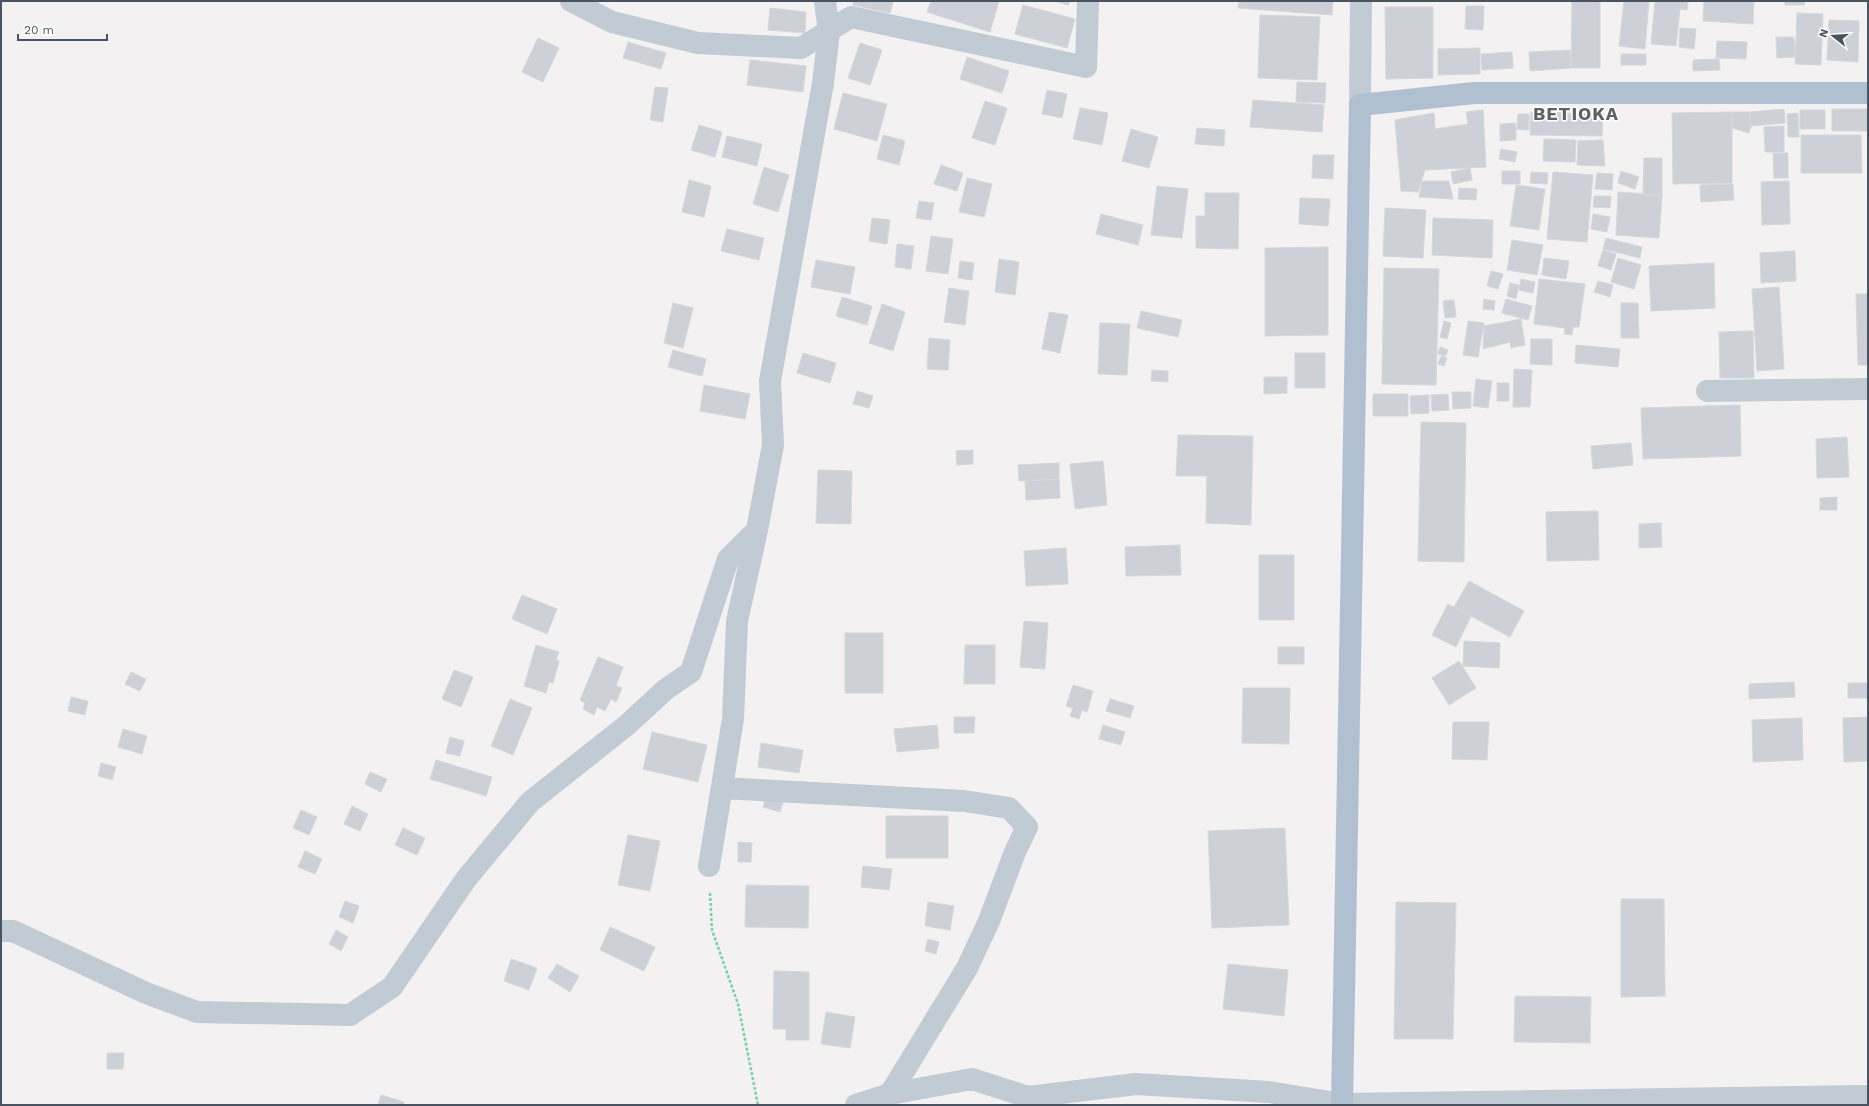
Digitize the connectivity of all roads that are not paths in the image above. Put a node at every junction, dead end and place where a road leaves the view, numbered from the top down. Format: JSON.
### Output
{"nodes":[{"id":1,"x":571,"y":1,"type":"edge"},
{"id":2,"x":825,"y":1,"type":"edge"},
{"id":3,"x":1088,"y":1,"type":"edge"},
{"id":4,"x":1361,"y":1,"type":"edge"},
{"id":5,"x":829,"y":32,"type":"junction"},
{"id":6,"x":1868,"y":93,"type":"edge"},
{"id":7,"x":1360,"y":105,"type":"junction"},
{"id":8,"x":1868,"y":388,"type":"edge"},
{"id":9,"x":1707,"y":391,"type":"dead end"},
{"id":10,"x":758,"y":530,"type":"junction"},
{"id":11,"x":722,"y":788,"type":"junction"},
{"id":12,"x":709,"y":866,"type":"road end"},
{"id":13,"x":1,"y":931,"type":"edge"},
{"id":14,"x":890,"y":1094,"type":"junction"},
{"id":15,"x":1868,"y":1096,"type":"edge"},
{"id":16,"x":1342,"y":1104,"type":"edge"},
{"id":17,"x":856,"y":1105,"type":"edge"}],
"edges":[{"from":1,"to":5,"type":"street"},
{"from":2,"to":5,"type":"street"},
{"from":3,"to":5,"type":"street"},
{"from":4,"to":7,"type":"street"},
{"from":5,"to":10,"type":"street"},
{"from":6,"to":7,"type":"main road"},
{"from":7,"to":16,"type":"main road"},
{"from":8,"to":9,"type":"street"},
{"from":10,"to":11,"type":"street"},
{"from":10,"to":13,"type":"street"},
{"from":11,"to":12,"type":"street"},
{"from":11,"to":14,"type":"street"},
{"from":14,"to":16,"type":"street"},
{"from":14,"to":17,"type":"street"},
{"from":15,"to":16,"type":"street"}]}
